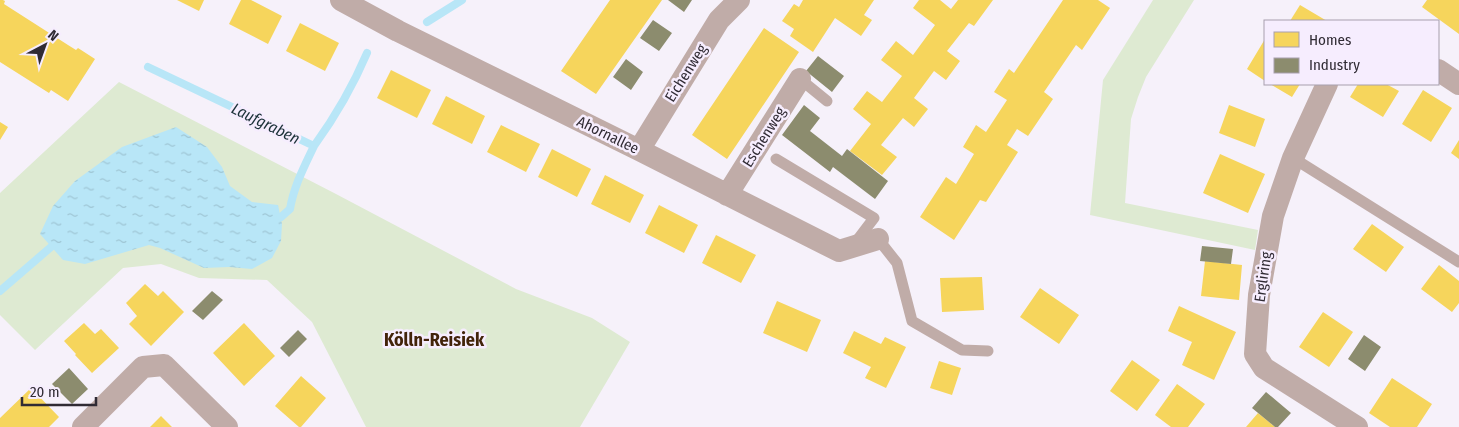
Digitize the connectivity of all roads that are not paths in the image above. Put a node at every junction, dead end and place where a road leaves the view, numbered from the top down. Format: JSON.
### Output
{"nodes":[{"id":1,"x":341,"y":0,"type":"edge"},
{"id":2,"x":740,"y":0,"type":"edge"},
{"id":3,"x":1439,"y":71,"type":"edge"},
{"id":4,"x":800,"y":79,"type":"joint"},
{"id":5,"x":1459,"y":84,"type":"edge"},
{"id":6,"x":1327,"y":85,"type":"edge"},
{"id":7,"x":827,"y":101,"type":"dead end"},
{"id":8,"x":639,"y":150,"type":"junction"},
{"id":9,"x":1293,"y":158,"type":"junction"},
{"id":10,"x":776,"y":159,"type":"dead end"},
{"id":11,"x":727,"y":195,"type":"junction"},
{"id":12,"x":878,"y":240,"type":"joint"},
{"id":13,"x":853,"y":247,"type":"junction"},
{"id":14,"x":1459,"y":262,"type":"edge"},
{"id":15,"x":988,"y":351,"type":"dead end"},
{"id":16,"x":83,"y":427,"type":"edge"},
{"id":17,"x":227,"y":427,"type":"edge"},
{"id":18,"x":1357,"y":427,"type":"edge"}],
"edges":[{"from":1,"to":8,"type":"street","name":"Ahornallee"},
{"from":2,"to":8,"type":"street","name":"Eichenweg"},
{"from":3,"to":5,"type":"street"},
{"from":4,"to":7,"type":"lane"},
{"from":4,"to":11,"type":"street","name":"Eschenweg"},
{"from":6,"to":9,"type":"street","name":"Ergliring"},
{"from":8,"to":11,"type":"street","name":"Ahornallee"},
{"from":9,"to":14,"type":"lane"},
{"from":9,"to":18,"type":"street","name":"Ergliring"},
{"from":10,"to":13,"type":"lane"},
{"from":11,"to":13,"type":"street","name":"Ahornallee"},
{"from":12,"to":13,"type":"street","name":"Ahornallee"},
{"from":12,"to":15,"type":"lane"},
{"from":16,"to":17,"type":"street"}]}
